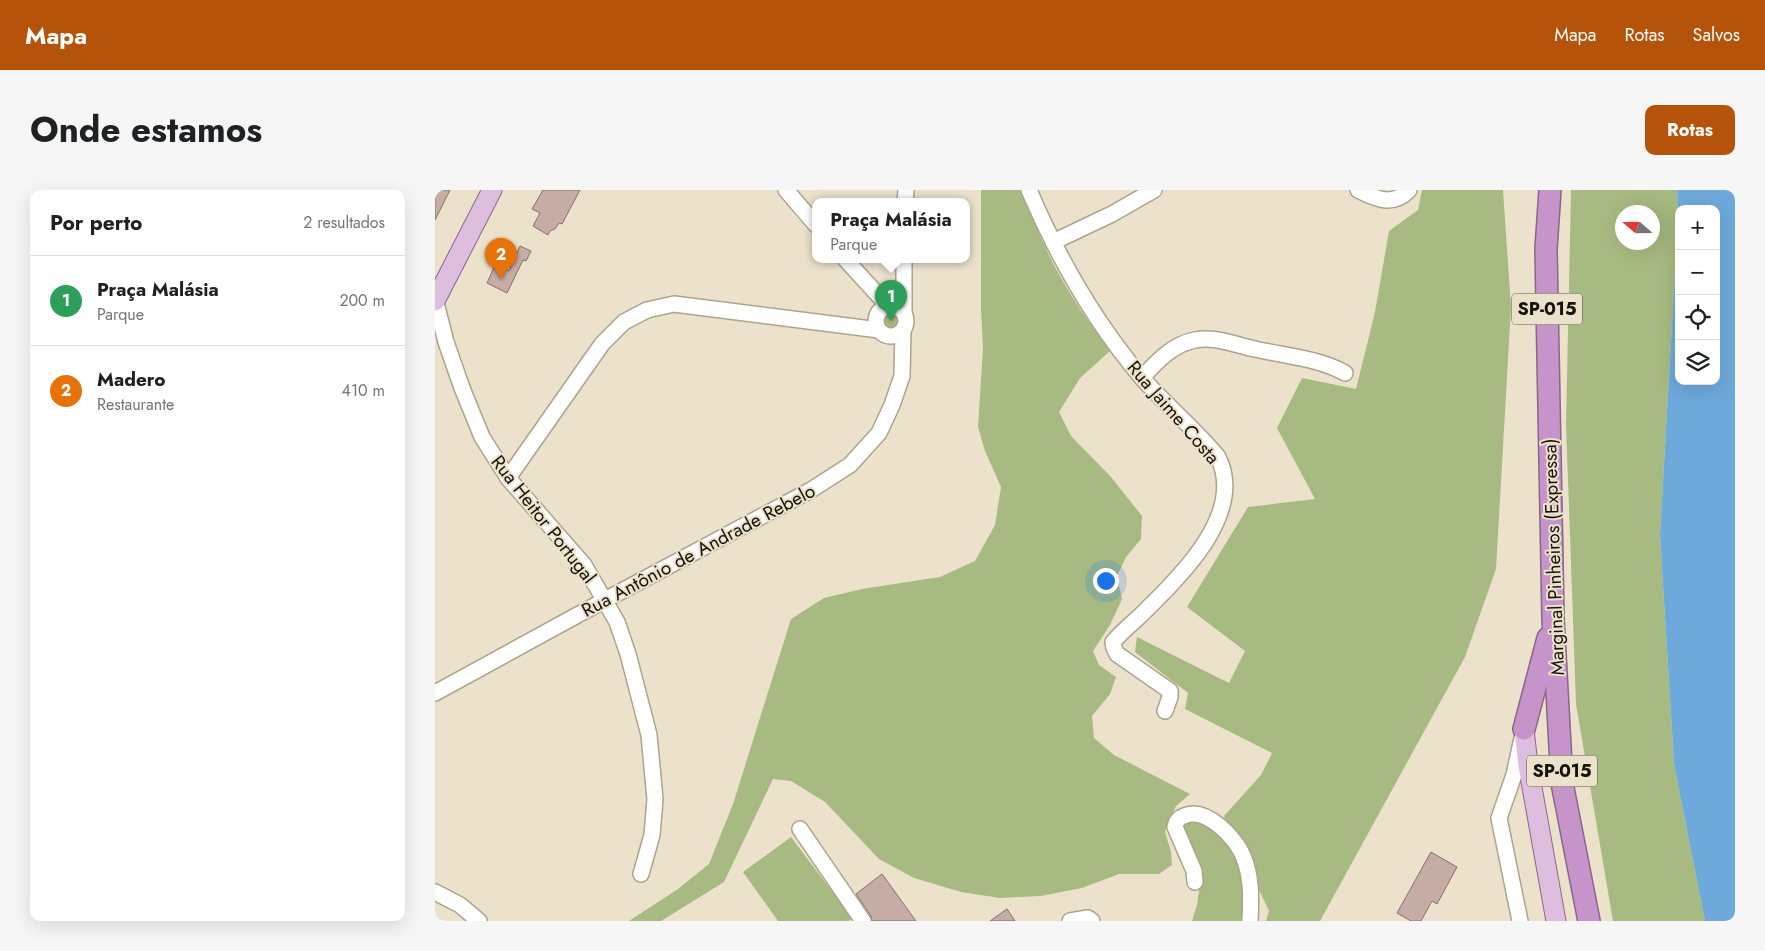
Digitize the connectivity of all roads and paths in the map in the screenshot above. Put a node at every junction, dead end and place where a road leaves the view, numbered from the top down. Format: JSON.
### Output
{"nodes":[{"id":1,"x":492,"y":190,"type":"edge"},
{"id":2,"x":786,"y":190,"type":"edge"},
{"id":3,"x":1029,"y":190,"type":"edge"},
{"id":4,"x":1154,"y":190,"type":"edge"},
{"id":5,"x":1358,"y":190,"type":"edge"},
{"id":6,"x":1409,"y":190,"type":"edge"},
{"id":7,"x":1550,"y":190,"type":"edge"},
{"id":8,"x":812,"y":220,"type":"edge"},
{"id":9,"x":1053,"y":242,"type":"junction"},
{"id":10,"x":849,"y":263,"type":"edge"},
{"id":11,"x":903,"y":263,"type":"edge"},
{"id":12,"x":435,"y":300,"type":"edge"},
{"id":13,"x":891,"y":316,"type":"junction"},
{"id":14,"x":440,"y":337,"type":"edge"},
{"id":15,"x":1345,"y":373,"type":"dead end"},
{"id":16,"x":1143,"y":378,"type":"junction"},
{"id":17,"x":507,"y":478,"type":"junction"},
{"id":18,"x":605,"y":600,"type":"junction"},
{"id":19,"x":1553,"y":618,"type":"junction"},
{"id":20,"x":435,"y":693,"type":"edge"},
{"id":21,"x":1165,"y":711,"type":"dead end"},
{"id":22,"x":1525,"y":729,"type":"junction"},
{"id":23,"x":800,"y":829,"type":"dead end"},
{"id":24,"x":641,"y":874,"type":"dead end"},
{"id":25,"x":1195,"y":882,"type":"dead end"},
{"id":26,"x":435,"y":892,"type":"edge"},
{"id":27,"x":479,"y":921,"type":"edge"},
{"id":28,"x":863,"y":921,"type":"edge"},
{"id":29,"x":1070,"y":921,"type":"edge"},
{"id":30,"x":1092,"y":921,"type":"edge"},
{"id":31,"x":1250,"y":921,"type":"edge"},
{"id":32,"x":1521,"y":921,"type":"edge"},
{"id":33,"x":1556,"y":921,"type":"edge"},
{"id":34,"x":1589,"y":921,"type":"edge"}],
"edges":[{"from":1,"to":12,"type":"main road"},
{"from":2,"to":8,"type":"street"},
{"from":3,"to":9,"type":"street","name":"Rua Jaime Costa"},
{"from":4,"to":9,"type":"street"},
{"from":5,"to":6,"type":"street"},
{"from":7,"to":19,"type":"highway","name":"Marginal Pinheiros (Expressa)","number":"SP-015"},
{"from":9,"to":16,"type":"street","name":"Rua Jaime Costa"},
{"from":10,"to":13,"type":"street","name":"Rua Antônio de Andrade Rebelo"},
{"from":11,"to":13,"type":"street"},
{"from":12,"to":14,"type":"street","name":"Rua Heitor Portugal"},
{"from":13,"to":17,"type":"street"},
{"from":13,"to":18,"type":"street","name":"Rua Antônio de Andrade Rebelo"},
{"from":14,"to":17,"type":"street","name":"Rua Heitor Portugal"},
{"from":15,"to":16,"type":"street"},
{"from":16,"to":21,"type":"street","name":"Rua Jaime Costa"},
{"from":17,"to":18,"type":"street","name":"Rua Heitor Portugal"},
{"from":18,"to":20,"type":"street","name":"Rua Antônio de Andrade Rebelo"},
{"from":18,"to":24,"type":"street","name":"Rua Heitor Portugal"},
{"from":19,"to":22,"type":"highway"},
{"from":19,"to":34,"type":"highway","name":"Marginal Pinheiros (Expressa)","number":"SP-015"},
{"from":22,"to":32,"type":"street"},
{"from":22,"to":33,"type":"main road"},
{"from":23,"to":28,"type":"street"},
{"from":25,"to":31,"type":"street"},
{"from":26,"to":27,"type":"street"},
{"from":29,"to":30,"type":"street"}]}
